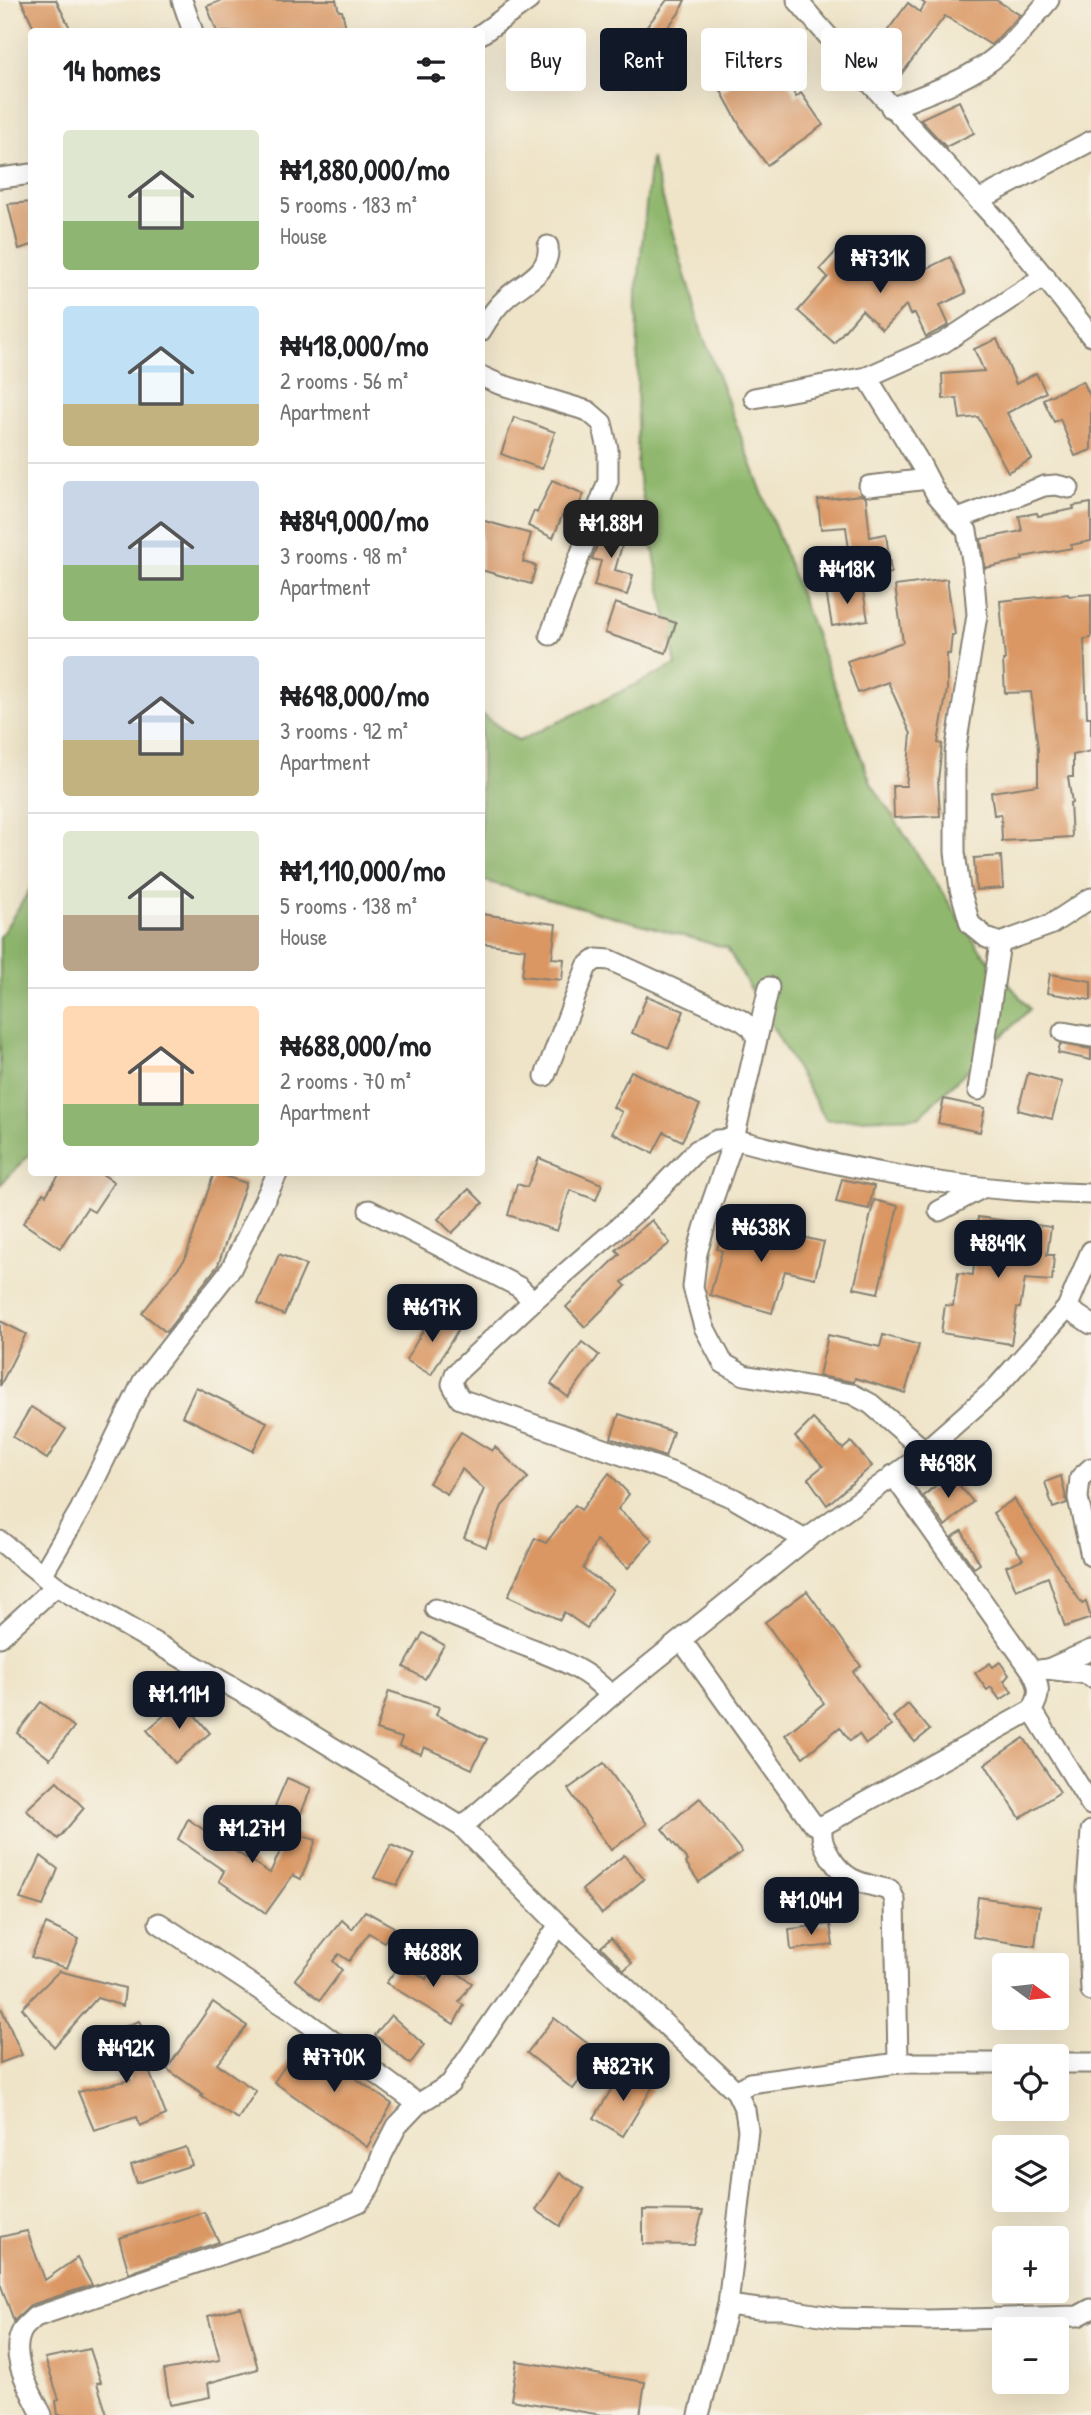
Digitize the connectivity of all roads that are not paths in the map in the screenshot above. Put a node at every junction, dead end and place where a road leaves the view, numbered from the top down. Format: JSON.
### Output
{"nodes":[{"id":1,"x":182,"y":0,"type":"edge"},
{"id":2,"x":529,"y":0,"type":"edge"},
{"id":3,"x":797,"y":0,"type":"edge"},
{"id":4,"x":1049,"y":0,"type":"edge"},
{"id":5,"x":192,"y":28,"type":"edge"},
{"id":6,"x":485,"y":31,"type":"edge"},
{"id":7,"x":891,"y":108,"type":"junction"},
{"id":8,"x":1091,"y":141,"type":"edge"},
{"id":9,"x":28,"y":174,"type":"edge"},
{"id":10,"x":0,"y":178,"type":"edge"},
{"id":11,"x":979,"y":200,"type":"junction"},
{"id":12,"x":548,"y":246,"type":"dead end"},
{"id":13,"x":1045,"y":276,"type":"junction"},
{"id":14,"x":485,"y":324,"type":"edge"},
{"id":15,"x":1091,"y":336,"type":"edge"},
{"id":16,"x":867,"y":377,"type":"junction"},
{"id":17,"x":485,"y":378,"type":"edge"},
{"id":18,"x":754,"y":398,"type":"dead end"},
{"id":19,"x":928,"y":479,"type":"junction"},
{"id":20,"x":869,"y":486,"type":"dead end"},
{"id":21,"x":1069,"y":488,"type":"dead end"},
{"id":22,"x":958,"y":519,"type":"junction"},
{"id":23,"x":550,"y":635,"type":"dead end"},
{"id":24,"x":1091,"y":898,"type":"edge"},
{"id":25,"x":1000,"y":943,"type":"junction"},
{"id":26,"x":769,"y":987,"type":"dead end"},
{"id":27,"x":1063,"y":1032,"type":"dead end"},
{"id":28,"x":756,"y":1037,"type":"junction"},
{"id":29,"x":1091,"y":1037,"type":"edge"},
{"id":30,"x":545,"y":1076,"type":"dead end"},
{"id":31,"x":978,"y":1090,"type":"dead end"},
{"id":32,"x":734,"y":1139,"type":"junction"},
{"id":33,"x":276,"y":1176,"type":"edge"},
{"id":34,"x":982,"y":1188,"type":"junction"},
{"id":35,"x":1091,"y":1194,"type":"edge"},
{"id":36,"x":369,"y":1210,"type":"dead end"},
{"id":37,"x":939,"y":1211,"type":"dead end"},
{"id":38,"x":1091,"y":1251,"type":"edge"},
{"id":39,"x":533,"y":1301,"type":"junction"},
{"id":40,"x":1067,"y":1308,"type":"junction"},
{"id":41,"x":1091,"y":1324,"type":"edge"},
{"id":42,"x":925,"y":1451,"type":"junction"},
{"id":43,"x":1091,"y":1468,"type":"edge"},
{"id":44,"x":893,"y":1475,"type":"junction"},
{"id":45,"x":805,"y":1540,"type":"junction"},
{"id":46,"x":0,"y":1541,"type":"edge"},
{"id":47,"x":1091,"y":1556,"type":"edge"},
{"id":48,"x":49,"y":1581,"type":"junction"},
{"id":49,"x":435,"y":1609,"type":"dead end"},
{"id":50,"x":0,"y":1637,"type":"edge"},
{"id":51,"x":682,"y":1641,"type":"junction"},
{"id":52,"x":1091,"y":1650,"type":"edge"},
{"id":53,"x":1040,"y":1670,"type":"junction"},
{"id":54,"x":1091,"y":1677,"type":"edge"},
{"id":55,"x":611,"y":1696,"type":"junction"},
{"id":56,"x":1032,"y":1710,"type":"junction"},
{"id":57,"x":1091,"y":1805,"type":"edge"},
{"id":58,"x":822,"y":1826,"type":"junction"},
{"id":59,"x":462,"y":1827,"type":"junction"},
{"id":60,"x":1091,"y":1831,"type":"edge"},
{"id":61,"x":159,"y":1923,"type":"dead end"},
{"id":62,"x":559,"y":1925,"type":"junction"},
{"id":63,"x":1091,"y":1991,"type":"edge"},
{"id":64,"x":898,"y":2063,"type":"junction"},
{"id":65,"x":992,"y":2063,"type":"edge"},
{"id":66,"x":1069,"y":2063,"type":"edge"},
{"id":67,"x":1091,"y":2063,"type":"edge"},
{"id":68,"x":736,"y":2091,"type":"junction"},
{"id":69,"x":418,"y":2104,"type":"junction"},
{"id":70,"x":728,"y":2305,"type":"junction"},
{"id":71,"x":1091,"y":2309,"type":"edge"},
{"id":72,"x":42,"y":2415,"type":"edge"},
{"id":73,"x":699,"y":2415,"type":"edge"}],
"edges":[{"from":1,"to":5,"type":"street"},
{"from":2,"to":6,"type":"street"},
{"from":3,"to":7,"type":"street"},
{"from":4,"to":7,"type":"street"},
{"from":7,"to":11,"type":"street"},
{"from":8,"to":11,"type":"street"},
{"from":9,"to":10,"type":"street"},
{"from":11,"to":13,"type":"street"},
{"from":12,"to":14,"type":"street"},
{"from":13,"to":15,"type":"street"},
{"from":13,"to":16,"type":"street"},
{"from":16,"to":18,"type":"street"},
{"from":16,"to":19,"type":"street"},
{"from":17,"to":23,"type":"street"},
{"from":19,"to":20,"type":"street"},
{"from":19,"to":22,"type":"street"},
{"from":21,"to":22,"type":"street"},
{"from":22,"to":25,"type":"street"},
{"from":24,"to":25,"type":"street"},
{"from":25,"to":31,"type":"street"},
{"from":26,"to":28,"type":"street"},
{"from":27,"to":29,"type":"street"},
{"from":28,"to":30,"type":"street"},
{"from":28,"to":32,"type":"street"},
{"from":32,"to":34,"type":"street"},
{"from":32,"to":39,"type":"street"},
{"from":32,"to":42,"type":"street"},
{"from":33,"to":48,"type":"street"},
{"from":34,"to":35,"type":"street"},
{"from":34,"to":37,"type":"street"},
{"from":36,"to":39,"type":"street"},
{"from":38,"to":40,"type":"street"},
{"from":39,"to":45,"type":"street"},
{"from":40,"to":41,"type":"street"},
{"from":40,"to":42,"type":"street"},
{"from":42,"to":44,"type":"street"},
{"from":43,"to":47,"type":"street"},
{"from":44,"to":45,"type":"street"},
{"from":44,"to":53,"type":"street"},
{"from":45,"to":51,"type":"street"},
{"from":46,"to":48,"type":"street"},
{"from":48,"to":50,"type":"street"},
{"from":48,"to":59,"type":"street"},
{"from":49,"to":55,"type":"street"},
{"from":51,"to":55,"type":"street"},
{"from":51,"to":58,"type":"street"},
{"from":52,"to":53,"type":"street"},
{"from":53,"to":54,"type":"street"},
{"from":53,"to":56,"type":"street"},
{"from":55,"to":59,"type":"street"},
{"from":56,"to":57,"type":"street"},
{"from":56,"to":58,"type":"street"},
{"from":58,"to":64,"type":"street"},
{"from":59,"to":62,"type":"street"},
{"from":60,"to":63,"type":"street"},
{"from":61,"to":69,"type":"street"},
{"from":62,"to":68,"type":"street"},
{"from":62,"to":69,"type":"street"},
{"from":64,"to":65,"type":"street"},
{"from":64,"to":68,"type":"street"},
{"from":66,"to":67,"type":"street"},
{"from":68,"to":70,"type":"street"},
{"from":69,"to":72,"type":"street"},
{"from":70,"to":71,"type":"street"},
{"from":70,"to":73,"type":"street"}]}
